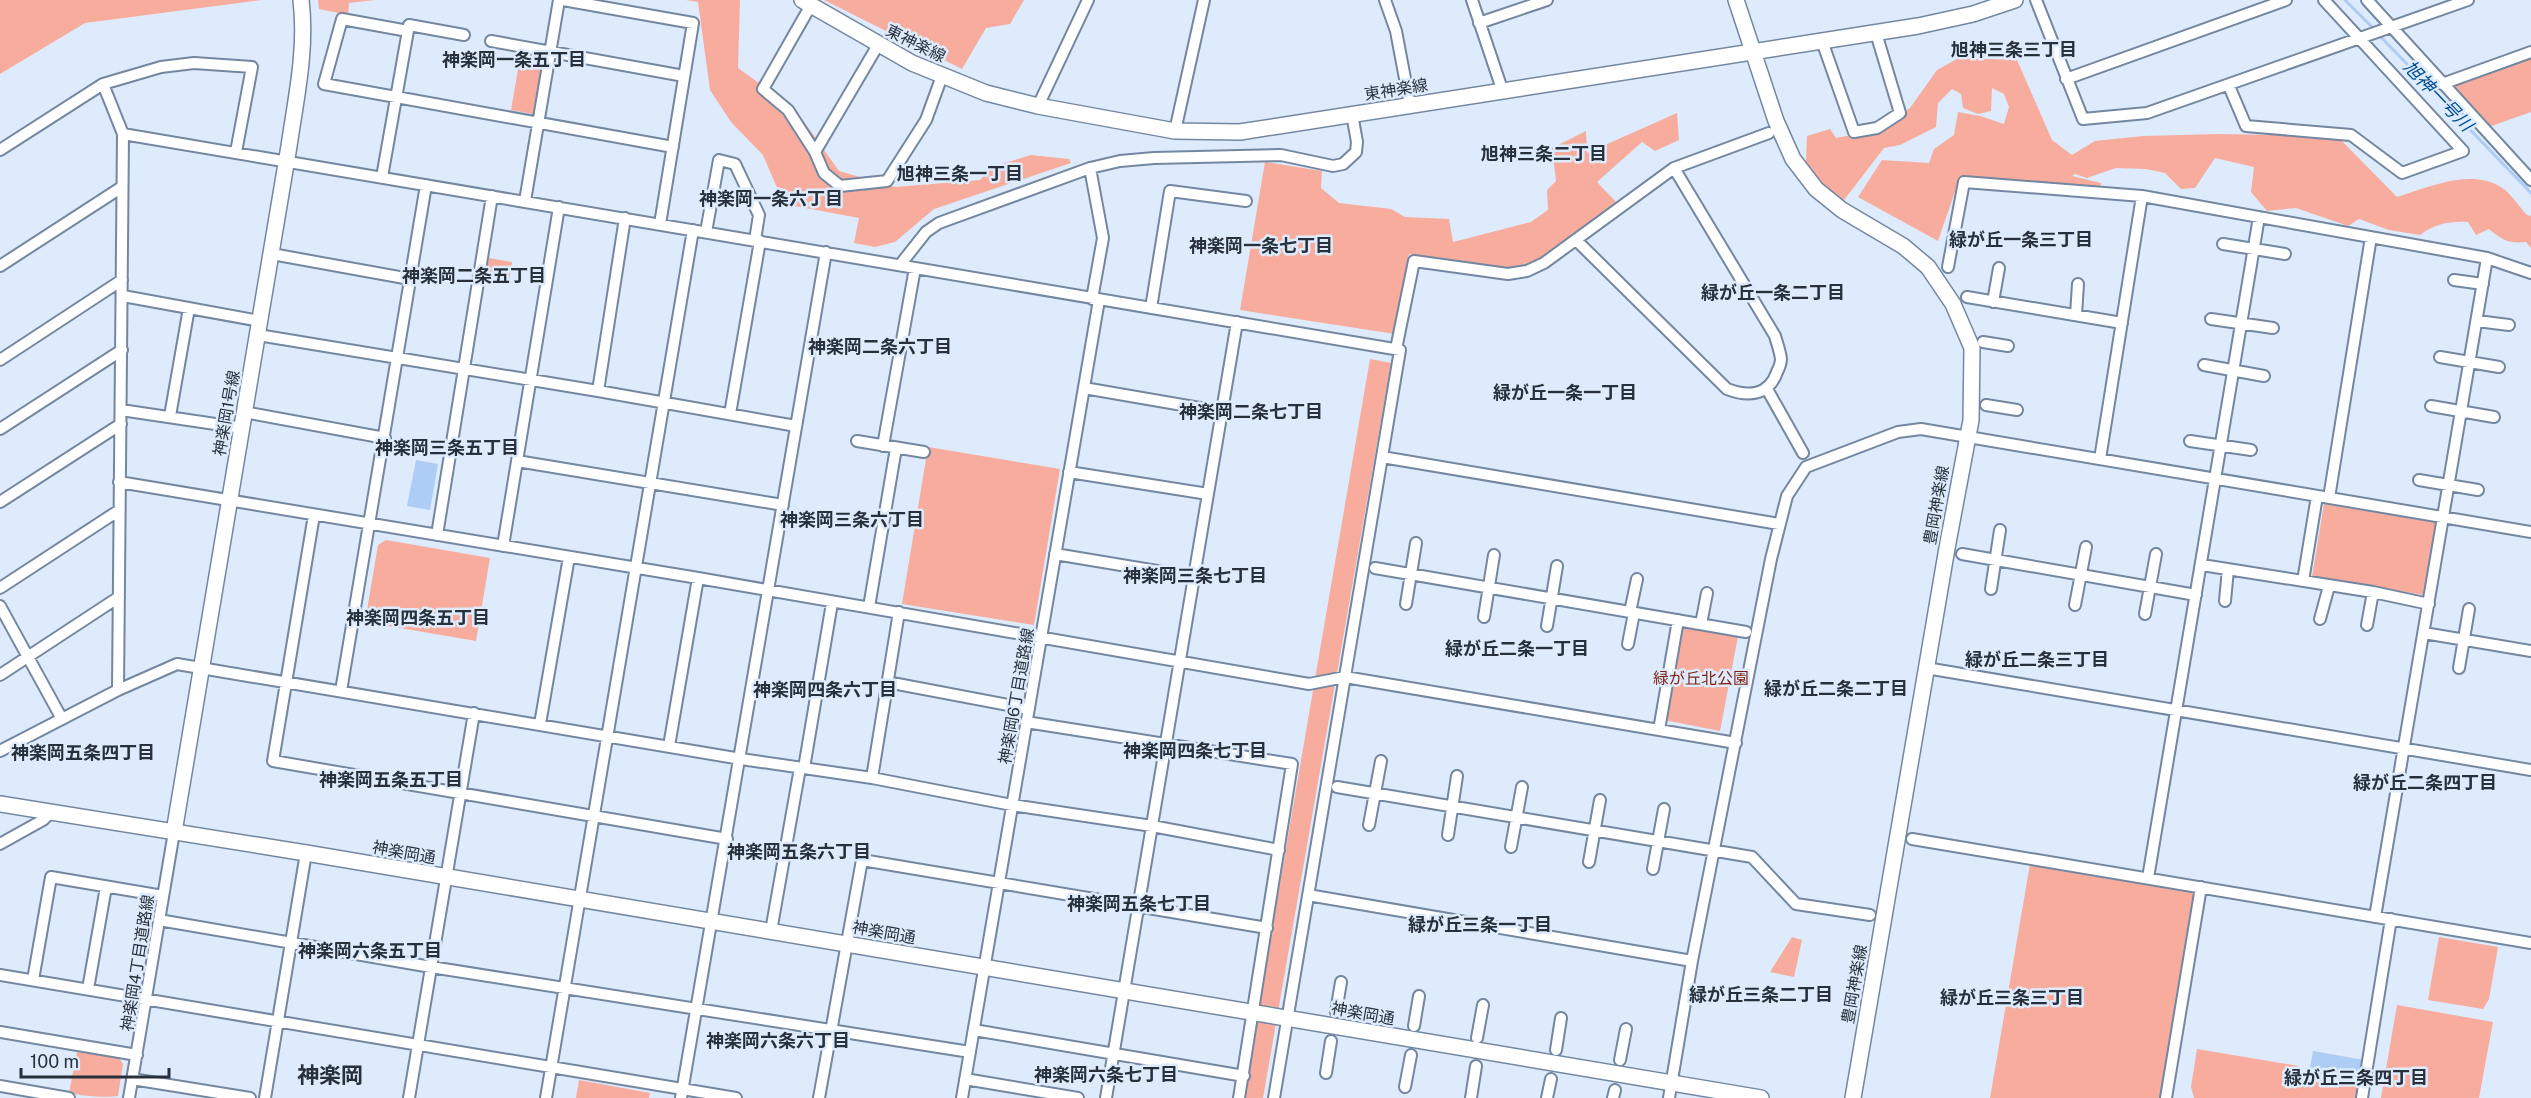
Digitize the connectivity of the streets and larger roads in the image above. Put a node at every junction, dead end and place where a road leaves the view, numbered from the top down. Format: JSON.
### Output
{"nodes":[{"id":1,"x":302,"y":0,"type":"edge"},
{"id":2,"x":561,"y":0,"type":"edge"},
{"id":3,"x":1088,"y":0,"type":"edge"},
{"id":4,"x":1204,"y":0,"type":"edge"},
{"id":5,"x":1385,"y":0,"type":"edge"},
{"id":6,"x":1472,"y":0,"type":"edge"},
{"id":7,"x":1547,"y":0,"type":"edge"},
{"id":8,"x":1736,"y":0,"type":"edge"},
{"id":9,"x":2015,"y":0,"type":"edge"},
{"id":10,"x":2036,"y":0,"type":"edge"},
{"id":11,"x":2286,"y":0,"type":"edge"},
{"id":12,"x":2324,"y":0,"type":"edge"},
{"id":13,"x":2367,"y":0,"type":"edge"},
{"id":14,"x":2468,"y":0,"type":"edge"},
{"id":15,"x":806,"y":3,"type":"edge"},
{"id":16,"x":1479,"y":23,"type":"junction"},
{"id":17,"x":2387,"y":29,"type":"junction"},
{"id":18,"x":408,"y":31,"type":"junction"},
{"id":19,"x":1876,"y":33,"type":"junction"},
{"id":20,"x":464,"y":35,"type":"dead end"},
{"id":21,"x":2364,"y":38,"type":"junction"},
{"id":22,"x":491,"y":41,"type":"dead end"},
{"id":23,"x":1822,"y":41,"type":"junction"},
{"id":24,"x":879,"y":45,"type":"junction"},
{"id":25,"x":550,"y":51,"type":"junction"},
{"id":26,"x":1755,"y":51,"type":"junction"},
{"id":27,"x":2531,"y":52,"type":"edge"},
{"id":28,"x":684,"y":76,"type":"junction"},
{"id":29,"x":942,"y":76,"type":"junction"},
{"id":30,"x":2066,"y":79,"type":"junction"},
{"id":31,"x":103,"y":84,"type":"junction"},
{"id":32,"x":2442,"y":84,"type":"junction"},
{"id":33,"x":2229,"y":86,"type":"junction"},
{"id":34,"x":1503,"y":92,"type":"junction"},
{"id":35,"x":396,"y":97,"type":"junction"},
{"id":36,"x":1410,"y":105,"type":"junction"},
{"id":37,"x":1038,"y":106,"type":"junction"},
{"id":38,"x":1352,"y":114,"type":"junction"},
{"id":39,"x":539,"y":122,"type":"junction"},
{"id":40,"x":1175,"y":132,"type":"junction"},
{"id":41,"x":1769,"y":133,"type":"dead end"},
{"id":42,"x":123,"y":134,"type":"junction"},
{"id":43,"x":673,"y":147,"type":"junction"},
{"id":44,"x":0,"y":150,"type":"edge"},
{"id":45,"x":236,"y":152,"type":"junction"},
{"id":46,"x":815,"y":153,"type":"junction"},
{"id":47,"x":286,"y":161,"type":"junction"},
{"id":48,"x":1090,"y":168,"type":"junction"},
{"id":49,"x":1674,"y":168,"type":"junction"},
{"id":50,"x":382,"y":177,"type":"junction"},
{"id":51,"x":2531,"y":180,"type":"edge"},
{"id":52,"x":426,"y":185,"type":"junction"},
{"id":53,"x":122,"y":187,"type":"junction"},
{"id":54,"x":492,"y":196,"type":"junction"},
{"id":55,"x":2142,"y":196,"type":"junction"},
{"id":56,"x":525,"y":201,"type":"junction"},
{"id":57,"x":1246,"y":201,"type":"dead end"},
{"id":58,"x":560,"y":207,"type":"junction"},
{"id":59,"x":2259,"y":217,"type":"junction"},
{"id":60,"x":626,"y":218,"type":"junction"},
{"id":61,"x":660,"y":224,"type":"junction"},
{"id":62,"x":693,"y":230,"type":"junction"},
{"id":63,"x":706,"y":232,"type":"junction"},
{"id":64,"x":2371,"y":237,"type":"junction"},
{"id":65,"x":1576,"y":240,"type":"junction"},
{"id":66,"x":757,"y":241,"type":"junction"},
{"id":67,"x":2223,"y":244,"type":"dead end"},
{"id":68,"x":2254,"y":249,"type":"junction"},
{"id":69,"x":826,"y":252,"type":"junction"},
{"id":70,"x":272,"y":254,"type":"junction"},
{"id":71,"x":2285,"y":254,"type":"dead end"},
{"id":72,"x":2487,"y":258,"type":"junction"},
{"id":73,"x":900,"y":265,"type":"junction"},
{"id":74,"x":0,"y":266,"type":"edge"},
{"id":75,"x":1948,"y":267,"type":"dead end"},
{"id":76,"x":915,"y":268,"type":"junction"},
{"id":77,"x":1998,"y":268,"type":"dead end"},
{"id":78,"x":2531,"y":273,"type":"edge"},
{"id":79,"x":410,"y":279,"type":"junction"},
{"id":80,"x":122,"y":280,"type":"junction"},
{"id":81,"x":2454,"y":280,"type":"dead end"},
{"id":82,"x":2078,"y":284,"type":"dead end"},
{"id":83,"x":2483,"y":284,"type":"junction"},
{"id":84,"x":123,"y":296,"type":"junction"},
{"id":85,"x":1967,"y":297,"type":"dead end"},
{"id":86,"x":1095,"y":299,"type":"junction"},
{"id":87,"x":1994,"y":302,"type":"junction"},
{"id":88,"x":189,"y":308,"type":"junction"},
{"id":89,"x":1151,"y":308,"type":"junction"},
{"id":90,"x":2076,"y":315,"type":"junction"},
{"id":91,"x":2211,"y":319,"type":"dead end"},
{"id":92,"x":2477,"y":321,"type":"junction"},
{"id":93,"x":1237,"y":322,"type":"junction"},
{"id":94,"x":2122,"y":323,"type":"junction"},
{"id":95,"x":2243,"y":323,"type":"junction"},
{"id":96,"x":2509,"y":326,"type":"dead end"},
{"id":97,"x":259,"y":328,"type":"junction"},
{"id":98,"x":2272,"y":328,"type":"dead end"},
{"id":99,"x":1983,"y":342,"type":"dead end"},
{"id":100,"x":2008,"y":346,"type":"dead end"},
{"id":101,"x":1396,"y":349,"type":"junction"},
{"id":102,"x":122,"y":350,"type":"junction"},
{"id":103,"x":2440,"y":357,"type":"dead end"},
{"id":104,"x":397,"y":358,"type":"junction"},
{"id":105,"x":0,"y":360,"type":"edge"},
{"id":106,"x":2470,"y":362,"type":"junction"},
{"id":107,"x":2204,"y":365,"type":"dead end"},
{"id":108,"x":2499,"y":367,"type":"dead end"},
{"id":109,"x":464,"y":370,"type":"junction"},
{"id":110,"x":2235,"y":370,"type":"junction"},
{"id":111,"x":2264,"y":376,"type":"dead end"},
{"id":112,"x":530,"y":381,"type":"junction"},
{"id":113,"x":1084,"y":388,"type":"junction"},
{"id":114,"x":1767,"y":389,"type":"junction"},
{"id":115,"x":598,"y":391,"type":"junction"},
{"id":116,"x":663,"y":403,"type":"junction"},
{"id":117,"x":1986,"y":405,"type":"dead end"},
{"id":118,"x":2431,"y":406,"type":"dead end"},
{"id":119,"x":121,"y":410,"type":"junction"},
{"id":120,"x":2018,"y":410,"type":"dead end"},
{"id":121,"x":2462,"y":411,"type":"junction"},
{"id":122,"x":244,"y":412,"type":"junction"},
{"id":123,"x":1222,"y":412,"type":"junction"},
{"id":124,"x":730,"y":414,"type":"junction"},
{"id":125,"x":170,"y":416,"type":"junction"},
{"id":126,"x":2494,"y":417,"type":"dead end"},
{"id":127,"x":121,"y":424,"type":"junction"},
{"id":128,"x":796,"y":426,"type":"junction"},
{"id":129,"x":242,"y":428,"type":"junction"},
{"id":130,"x":0,"y":429,"type":"edge"},
{"id":131,"x":1968,"y":437,"type":"junction"},
{"id":132,"x":385,"y":438,"type":"junction"},
{"id":133,"x":857,"y":441,"type":"dead end"},
{"id":134,"x":2190,"y":441,"type":"dead end"},
{"id":135,"x":883,"y":446,"type":"junction"},
{"id":136,"x":2222,"y":446,"type":"junction"},
{"id":137,"x":896,"y":448,"type":"junction"},
{"id":138,"x":2251,"y":450,"type":"dead end"},
{"id":139,"x":924,"y":452,"type":"dead end"},
{"id":140,"x":1803,"y":453,"type":"dead end"},
{"id":141,"x":1382,"y":457,"type":"junction"},
{"id":142,"x":2100,"y":459,"type":"junction"},
{"id":143,"x":517,"y":460,"type":"junction"},
{"id":144,"x":1070,"y":472,"type":"junction"},
{"id":145,"x":2216,"y":479,"type":"junction"},
{"id":146,"x":2419,"y":480,"type":"dead end"},
{"id":147,"x":119,"y":482,"type":"junction"},
{"id":148,"x":650,"y":483,"type":"junction"},
{"id":149,"x":2449,"y":485,"type":"junction"},
{"id":150,"x":2478,"y":490,"type":"dead end"},
{"id":151,"x":1208,"y":494,"type":"junction"},
{"id":152,"x":2317,"y":496,"type":"junction"},
{"id":153,"x":2329,"y":498,"type":"junction"},
{"id":154,"x":230,"y":500,"type":"junction"},
{"id":155,"x":0,"y":502,"type":"edge"},
{"id":156,"x":783,"y":505,"type":"junction"},
{"id":157,"x":118,"y":511,"type":"junction"},
{"id":158,"x":314,"y":515,"type":"junction"},
{"id":159,"x":2443,"y":518,"type":"junction"},
{"id":160,"x":370,"y":523,"type":"junction"},
{"id":161,"x":1779,"y":524,"type":"junction"},
{"id":162,"x":2000,"y":530,"type":"dead end"},
{"id":163,"x":2531,"y":532,"type":"edge"},
{"id":164,"x":437,"y":535,"type":"junction"},
{"id":165,"x":1416,"y":543,"type":"dead end"},
{"id":166,"x":503,"y":546,"type":"junction"},
{"id":167,"x":2086,"y":547,"type":"dead end"},
{"id":168,"x":1055,"y":554,"type":"junction"},
{"id":169,"x":1962,"y":554,"type":"dead end"},
{"id":170,"x":2156,"y":554,"type":"dead end"},
{"id":171,"x":1494,"y":555,"type":"dead end"},
{"id":172,"x":569,"y":557,"type":"junction"},
{"id":173,"x":1995,"y":560,"type":"junction"},
{"id":174,"x":2202,"y":565,"type":"junction"},
{"id":175,"x":1557,"y":566,"type":"dead end"},
{"id":176,"x":636,"y":568,"type":"junction"},
{"id":177,"x":1375,"y":568,"type":"dead end"},
{"id":178,"x":2228,"y":569,"type":"junction"},
{"id":179,"x":1411,"y":574,"type":"junction"},
{"id":180,"x":2081,"y":575,"type":"junction"},
{"id":181,"x":1193,"y":577,"type":"junction"},
{"id":182,"x":698,"y":578,"type":"junction"},
{"id":183,"x":1636,"y":579,"type":"dead end"},
{"id":184,"x":2303,"y":581,"type":"junction"},
{"id":185,"x":2329,"y":586,"type":"junction"},
{"id":186,"x":2151,"y":587,"type":"junction"},
{"id":187,"x":0,"y":588,"type":"edge"},
{"id":188,"x":1489,"y":588,"type":"junction"},
{"id":189,"x":1991,"y":589,"type":"dead end"},
{"id":190,"x":769,"y":591,"type":"junction"},
{"id":191,"x":2373,"y":592,"type":"junction"},
{"id":192,"x":1707,"y":593,"type":"dead end"},
{"id":193,"x":2196,"y":595,"type":"junction"},
{"id":194,"x":119,"y":597,"type":"junction"},
{"id":195,"x":1552,"y":598,"type":"junction"},
{"id":196,"x":2225,"y":601,"type":"dead end"},
{"id":197,"x":832,"y":603,"type":"junction"},
{"id":198,"x":1406,"y":604,"type":"dead end"},
{"id":199,"x":2429,"y":604,"type":"junction"},
{"id":200,"x":2075,"y":605,"type":"dead end"},
{"id":201,"x":0,"y":606,"type":"edge"},
{"id":202,"x":869,"y":608,"type":"junction"},
{"id":203,"x":2469,"y":609,"type":"dead end"},
{"id":204,"x":898,"y":612,"type":"junction"},
{"id":205,"x":1632,"y":612,"type":"junction"},
{"id":206,"x":2145,"y":614,"type":"dead end"},
{"id":207,"x":1484,"y":616,"type":"dead end"},
{"id":208,"x":2320,"y":619,"type":"dead end"},
{"id":209,"x":1678,"y":620,"type":"junction"},
{"id":210,"x":1701,"y":624,"type":"junction"},
{"id":211,"x":2367,"y":625,"type":"dead end"},
{"id":212,"x":1547,"y":626,"type":"dead end"},
{"id":213,"x":1746,"y":632,"type":"dead end"},
{"id":214,"x":2424,"y":633,"type":"junction"},
{"id":215,"x":1041,"y":637,"type":"junction"},
{"id":216,"x":2464,"y":640,"type":"junction"},
{"id":217,"x":1628,"y":644,"type":"dead end"},
{"id":218,"x":2531,"y":651,"type":"edge"},
{"id":219,"x":28,"y":656,"type":"junction"},
{"id":220,"x":1179,"y":660,"type":"junction"},
{"id":221,"x":201,"y":668,"type":"junction"},
{"id":222,"x":1926,"y":668,"type":"junction"},
{"id":223,"x":2458,"y":668,"type":"dead end"},
{"id":224,"x":0,"y":675,"type":"edge"},
{"id":225,"x":1345,"y":677,"type":"junction"},
{"id":226,"x":287,"y":682,"type":"junction"},
{"id":227,"x":887,"y":682,"type":"junction"},
{"id":228,"x":118,"y":690,"type":"junction"},
{"id":229,"x":341,"y":691,"type":"junction"},
{"id":230,"x":1029,"y":709,"type":"junction"},
{"id":231,"x":2177,"y":711,"type":"junction"},
{"id":232,"x":474,"y":713,"type":"junction"},
{"id":233,"x":62,"y":719,"type":"junction"},
{"id":234,"x":1026,"y":722,"type":"junction"},
{"id":235,"x":540,"y":724,"type":"junction"},
{"id":236,"x":1659,"y":730,"type":"junction"},
{"id":237,"x":608,"y":736,"type":"junction"},
{"id":238,"x":1165,"y":742,"type":"junction"},
{"id":239,"x":1736,"y":743,"type":"junction"},
{"id":240,"x":669,"y":746,"type":"junction"},
{"id":241,"x":2404,"y":749,"type":"junction"},
{"id":242,"x":0,"y":751,"type":"edge"},
{"id":243,"x":741,"y":759,"type":"junction"},
{"id":244,"x":1381,"y":761,"type":"dead end"},
{"id":245,"x":802,"y":768,"type":"junction"},
{"id":246,"x":2531,"y":770,"type":"edge"},
{"id":247,"x":1457,"y":776,"type":"dead end"},
{"id":248,"x":872,"y":778,"type":"junction"},
{"id":249,"x":1337,"y":787,"type":"dead end"},
{"id":250,"x":1522,"y":787,"type":"dead end"},
{"id":251,"x":460,"y":794,"type":"junction"},
{"id":252,"x":1375,"y":794,"type":"junction"},
{"id":253,"x":1600,"y":800,"type":"dead end"},
{"id":254,"x":0,"y":804,"type":"edge"},
{"id":255,"x":1012,"y":805,"type":"junction"},
{"id":256,"x":1452,"y":807,"type":"junction"},
{"id":257,"x":1664,"y":808,"type":"dead end"},
{"id":258,"x":52,"y":812,"type":"junction"},
{"id":259,"x":593,"y":816,"type":"junction"},
{"id":260,"x":1516,"y":817,"type":"junction"},
{"id":261,"x":1369,"y":825,"type":"dead end"},
{"id":262,"x":1152,"y":826,"type":"junction"},
{"id":263,"x":1594,"y":830,"type":"junction"},
{"id":264,"x":174,"y":832,"type":"junction"},
{"id":265,"x":1448,"y":835,"type":"dead end"},
{"id":266,"x":727,"y":839,"type":"junction"},
{"id":267,"x":1912,"y":839,"type":"dead end"},
{"id":268,"x":1658,"y":841,"type":"junction"},
{"id":269,"x":0,"y":844,"type":"edge"},
{"id":270,"x":1511,"y":847,"type":"dead end"},
{"id":271,"x":1280,"y":850,"type":"junction"},
{"id":272,"x":1715,"y":850,"type":"junction"},
{"id":273,"x":306,"y":853,"type":"junction"},
{"id":274,"x":1589,"y":862,"type":"dead end"},
{"id":275,"x":1653,"y":869,"type":"dead end"},
{"id":276,"x":446,"y":878,"type":"junction"},
{"id":277,"x":2148,"y":878,"type":"junction"},
{"id":278,"x":999,"y":883,"type":"junction"},
{"id":279,"x":106,"y":887,"type":"junction"},
{"id":280,"x":2201,"y":887,"type":"junction"},
{"id":281,"x":1308,"y":895,"type":"junction"},
{"id":282,"x":163,"y":896,"type":"junction"},
{"id":283,"x":579,"y":899,"type":"junction"},
{"id":284,"x":1138,"y":906,"type":"junction"},
{"id":285,"x":1870,"y":915,"type":"dead end"},
{"id":286,"x":2375,"y":917,"type":"junction"},
{"id":287,"x":2391,"y":919,"type":"junction"},
{"id":288,"x":159,"y":920,"type":"junction"},
{"id":289,"x":711,"y":922,"type":"junction"},
{"id":290,"x":1267,"y":928,"type":"junction"},
{"id":291,"x":771,"y":932,"type":"junction"},
{"id":292,"x":293,"y":942,"type":"junction"},
{"id":293,"x":2531,"y":943,"type":"edge"},
{"id":294,"x":846,"y":944,"type":"junction"},
{"id":295,"x":1692,"y":961,"type":"junction"},
{"id":296,"x":431,"y":967,"type":"junction"},
{"id":297,"x":984,"y":968,"type":"junction"},
{"id":298,"x":0,"y":975,"type":"edge"},
{"id":299,"x":33,"y":980,"type":"junction"},
{"id":300,"x":1341,"y":982,"type":"dead end"},
{"id":301,"x":565,"y":988,"type":"junction"},
{"id":302,"x":88,"y":989,"type":"junction"},
{"id":303,"x":1124,"y":991,"type":"junction"},
{"id":304,"x":1419,"y":996,"type":"dead end"},
{"id":305,"x":146,"y":999,"type":"junction"},
{"id":306,"x":1483,"y":1005,"type":"dead end"},
{"id":307,"x":697,"y":1010,"type":"junction"},
{"id":308,"x":1336,"y":1012,"type":"dead end"},
{"id":309,"x":1252,"y":1013,"type":"junction"},
{"id":310,"x":1561,"y":1018,"type":"dead end"},
{"id":311,"x":1288,"y":1019,"type":"junction"},
{"id":312,"x":279,"y":1022,"type":"junction"},
{"id":313,"x":1414,"y":1026,"type":"dead end"},
{"id":314,"x":1626,"y":1029,"type":"dead end"},
{"id":315,"x":974,"y":1030,"type":"junction"},
{"id":316,"x":830,"y":1031,"type":"junction"},
{"id":317,"x":0,"y":1032,"type":"edge"},
{"id":318,"x":1477,"y":1038,"type":"dead end"},
{"id":319,"x":1331,"y":1041,"type":"dead end"},
{"id":320,"x":419,"y":1045,"type":"junction"},
{"id":321,"x":1556,"y":1050,"type":"dead end"},
{"id":322,"x":970,"y":1052,"type":"junction"},
{"id":323,"x":1114,"y":1053,"type":"junction"},
{"id":324,"x":136,"y":1055,"type":"junction"},
{"id":325,"x":1411,"y":1055,"type":"dead end"},
{"id":326,"x":1620,"y":1060,"type":"dead end"},
{"id":327,"x":1476,"y":1066,"type":"dead end"},
{"id":328,"x":551,"y":1067,"type":"junction"},
{"id":329,"x":1326,"y":1073,"type":"dead end"},
{"id":330,"x":1244,"y":1076,"type":"junction"},
{"id":331,"x":132,"y":1079,"type":"junction"},
{"id":332,"x":965,"y":1079,"type":"junction"},
{"id":333,"x":1551,"y":1079,"type":"dead end"},
{"id":334,"x":0,"y":1086,"type":"edge"},
{"id":335,"x":1405,"y":1086,"type":"dead end"},
{"id":336,"x":1670,"y":1090,"type":"edge"},
{"id":337,"x":682,"y":1094,"type":"edge"},
{"id":338,"x":69,"y":1098,"type":"edge"},
{"id":339,"x":129,"y":1098,"type":"edge"},
{"id":340,"x":250,"y":1098,"type":"edge"},
{"id":341,"x":265,"y":1098,"type":"edge"},
{"id":342,"x":409,"y":1098,"type":"edge"},
{"id":343,"x":546,"y":1098,"type":"edge"},
{"id":344,"x":736,"y":1098,"type":"edge"},
{"id":345,"x":819,"y":1098,"type":"edge"},
{"id":346,"x":962,"y":1098,"type":"edge"},
{"id":347,"x":1078,"y":1098,"type":"edge"},
{"id":348,"x":1106,"y":1098,"type":"edge"},
{"id":349,"x":1239,"y":1098,"type":"edge"},
{"id":350,"x":1274,"y":1098,"type":"edge"},
{"id":351,"x":1471,"y":1098,"type":"edge"},
{"id":352,"x":1547,"y":1098,"type":"edge"},
{"id":353,"x":1761,"y":1098,"type":"edge"},
{"id":354,"x":1853,"y":1098,"type":"edge"},
{"id":355,"x":2166,"y":1098,"type":"edge"},
{"id":356,"x":2362,"y":1098,"type":"edge"}],
"edges":[{"from":1,"to":47,"type":"street","name":"神楽岡1号線"},
{"from":2,"to":25,"type":"street"},
{"from":2,"to":28,"type":"street"},
{"from":3,"to":37,"type":"street"},
{"from":4,"to":40,"type":"street"},
{"from":5,"to":36,"type":"street"},
{"from":6,"to":16,"type":"street"},
{"from":7,"to":16,"type":"street"},
{"from":8,"to":26,"type":"street","name":"豊岡神楽線"},
{"from":9,"to":19,"type":"street","name":"東神楽線"},
{"from":10,"to":30,"type":"street"},
{"from":11,"to":30,"type":"street"},
{"from":12,"to":21,"type":"street"},
{"from":13,"to":17,"type":"street"},
{"from":14,"to":17,"type":"street"},
{"from":15,"to":24,"type":"street","name":"東神楽線"},
{"from":15,"to":46,"type":"street"},
{"from":16,"to":34,"type":"street"},
{"from":17,"to":21,"type":"street"},
{"from":17,"to":32,"type":"street"},
{"from":18,"to":20,"type":"street"},
{"from":18,"to":35,"type":"street"},
{"from":18,"to":35,"type":"street"},
{"from":19,"to":23,"type":"street","name":"東神楽線"},
{"from":19,"to":23,"type":"street"},
{"from":21,"to":33,"type":"street"},
{"from":21,"to":33,"type":"street"},
{"from":22,"to":25,"type":"street"},
{"from":23,"to":26,"type":"street","name":"東神楽線"},
{"from":24,"to":29,"type":"street","name":"東神楽線"},
{"from":24,"to":46,"type":"street"},
{"from":25,"to":28,"type":"street"},
{"from":25,"to":39,"type":"street"},
{"from":26,"to":34,"type":"street","name":"東神楽線"},
{"from":26,"to":131,"type":"street","name":"豊岡神楽線"},
{"from":27,"to":32,"type":"street"},
{"from":28,"to":43,"type":"street"},
{"from":29,"to":37,"type":"street","name":"東神楽線"},
{"from":29,"to":46,"type":"street"},
{"from":30,"to":33,"type":"street"},
{"from":31,"to":42,"type":"street"},
{"from":31,"to":44,"type":"street"},
{"from":31,"to":45,"type":"street"},
{"from":32,"to":51,"type":"street"},
{"from":34,"to":36,"type":"street","name":"東神楽線"},
{"from":35,"to":39,"type":"street"},
{"from":35,"to":50,"type":"street"},
{"from":36,"to":38,"type":"street","name":"東神楽線"},
{"from":37,"to":40,"type":"street","name":"東神楽線"},
{"from":38,"to":40,"type":"street","name":"東神楽線"},
{"from":38,"to":48,"type":"street"},
{"from":39,"to":43,"type":"street"},
{"from":39,"to":56,"type":"street"},
{"from":41,"to":49,"type":"street"},
{"from":42,"to":45,"type":"street"},
{"from":42,"to":53,"type":"street"},
{"from":43,"to":61,"type":"street"},
{"from":45,"to":47,"type":"street"},
{"from":47,"to":50,"type":"street"},
{"from":47,"to":70,"type":"street","name":"神楽岡1号線"},
{"from":48,"to":73,"type":"street"},
{"from":48,"to":86,"type":"street","name":"神楽岡6丁目道路線"},
{"from":49,"to":65,"type":"street"},
{"from":49,"to":114,"type":"street"},
{"from":50,"to":52,"type":"street"},
{"from":52,"to":54,"type":"street"},
{"from":52,"to":79,"type":"street"},
{"from":53,"to":74,"type":"street"},
{"from":53,"to":80,"type":"street"},
{"from":54,"to":56,"type":"street"},
{"from":54,"to":109,"type":"street"},
{"from":55,"to":59,"type":"street"},
{"from":55,"to":75,"type":"street"},
{"from":55,"to":94,"type":"street"},
{"from":56,"to":58,"type":"street"},
{"from":57,"to":89,"type":"street"},
{"from":58,"to":60,"type":"street"},
{"from":58,"to":112,"type":"street"},
{"from":59,"to":64,"type":"street"},
{"from":59,"to":68,"type":"street"},
{"from":60,"to":61,"type":"street"},
{"from":60,"to":115,"type":"street"},
{"from":61,"to":62,"type":"street"},
{"from":62,"to":63,"type":"street"},
{"from":62,"to":116,"type":"street"},
{"from":63,"to":66,"type":"street"},
{"from":63,"to":66,"type":"street"},
{"from":64,"to":72,"type":"street"},
{"from":64,"to":153,"type":"street"},
{"from":65,"to":101,"type":"street"},
{"from":65,"to":114,"type":"street"},
{"from":66,"to":69,"type":"street"},
{"from":66,"to":124,"type":"street"},
{"from":67,"to":68,"type":"street"},
{"from":68,"to":71,"type":"street"},
{"from":68,"to":95,"type":"street"},
{"from":69,"to":73,"type":"street"},
{"from":69,"to":128,"type":"street"},
{"from":70,"to":79,"type":"street"},
{"from":70,"to":97,"type":"street","name":"神楽岡1号線"},
{"from":72,"to":78,"type":"street"},
{"from":72,"to":83,"type":"street"},
{"from":73,"to":76,"type":"street"},
{"from":76,"to":86,"type":"street"},
{"from":76,"to":135,"type":"street"},
{"from":77,"to":87,"type":"street"},
{"from":79,"to":104,"type":"street"},
{"from":80,"to":84,"type":"street"},
{"from":80,"to":105,"type":"street"},
{"from":81,"to":83,"type":"street"},
{"from":82,"to":90,"type":"street"},
{"from":83,"to":92,"type":"street"},
{"from":84,"to":88,"type":"street"},
{"from":84,"to":102,"type":"street"},
{"from":85,"to":87,"type":"street"},
{"from":86,"to":89,"type":"street"},
{"from":86,"to":113,"type":"street","name":"神楽岡6丁目道路線"},
{"from":87,"to":90,"type":"street"},
{"from":88,"to":97,"type":"street"},
{"from":88,"to":125,"type":"street"},
{"from":89,"to":93,"type":"street"},
{"from":90,"to":94,"type":"street"},
{"from":91,"to":95,"type":"street"},
{"from":92,"to":96,"type":"street"},
{"from":92,"to":106,"type":"street"},
{"from":93,"to":101,"type":"street"},
{"from":93,"to":123,"type":"street"},
{"from":94,"to":142,"type":"street"},
{"from":95,"to":98,"type":"street"},
{"from":95,"to":110,"type":"street"},
{"from":97,"to":104,"type":"street"},
{"from":97,"to":122,"type":"street","name":"神楽岡1号線"},
{"from":99,"to":100,"type":"street"},
{"from":101,"to":141,"type":"street"},
{"from":102,"to":119,"type":"street"},
{"from":102,"to":130,"type":"street"},
{"from":103,"to":106,"type":"street"},
{"from":104,"to":109,"type":"street"},
{"from":104,"to":132,"type":"street"},
{"from":106,"to":108,"type":"street"},
{"from":106,"to":121,"type":"street"},
{"from":107,"to":110,"type":"street"},
{"from":109,"to":112,"type":"street"},
{"from":109,"to":164,"type":"street"},
{"from":110,"to":111,"type":"street"},
{"from":110,"to":136,"type":"street"},
{"from":112,"to":115,"type":"street"},
{"from":112,"to":143,"type":"street"},
{"from":113,"to":123,"type":"street"},
{"from":113,"to":144,"type":"street","name":"神楽岡6丁目道路線"},
{"from":114,"to":140,"type":"street"},
{"from":115,"to":116,"type":"street"},
{"from":116,"to":124,"type":"street"},
{"from":116,"to":148,"type":"street"},
{"from":117,"to":120,"type":"street"},
{"from":118,"to":121,"type":"street"},
{"from":119,"to":125,"type":"street"},
{"from":119,"to":127,"type":"street"},
{"from":121,"to":126,"type":"street"},
{"from":121,"to":149,"type":"street"},
{"from":122,"to":129,"type":"street","name":"神楽岡1号線"},
{"from":122,"to":132,"type":"street"},
{"from":123,"to":151,"type":"street"},
{"from":124,"to":128,"type":"street"},
{"from":125,"to":129,"type":"street"},
{"from":127,"to":147,"type":"street"},
{"from":127,"to":155,"type":"street"},
{"from":128,"to":156,"type":"street"},
{"from":129,"to":154,"type":"street","name":"神楽岡1号線"},
{"from":131,"to":142,"type":"street"},
{"from":131,"to":161,"type":"street"},
{"from":131,"to":222,"type":"street","name":"豊岡神楽線"},
{"from":132,"to":160,"type":"street"},
{"from":133,"to":135,"type":"street"},
{"from":134,"to":136,"type":"street"},
{"from":135,"to":137,"type":"street"},
{"from":136,"to":138,"type":"street"},
{"from":136,"to":145,"type":"street"},
{"from":137,"to":139,"type":"street"},
{"from":137,"to":202,"type":"street"},
{"from":141,"to":161,"type":"street"},
{"from":141,"to":225,"type":"street"},
{"from":142,"to":145,"type":"street"},
{"from":143,"to":148,"type":"street"},
{"from":143,"to":166,"type":"street"},
{"from":144,"to":151,"type":"street"},
{"from":144,"to":168,"type":"street","name":"神楽岡6丁目道路線"},
{"from":145,"to":152,"type":"street"},
{"from":145,"to":174,"type":"street"},
{"from":146,"to":149,"type":"street"},
{"from":147,"to":154,"type":"street"},
{"from":147,"to":157,"type":"street"},
{"from":148,"to":156,"type":"street"},
{"from":148,"to":176,"type":"street"},
{"from":149,"to":150,"type":"street"},
{"from":149,"to":159,"type":"street"},
{"from":151,"to":181,"type":"street"},
{"from":152,"to":153,"type":"street"},
{"from":152,"to":184,"type":"street"},
{"from":153,"to":159,"type":"street"},
{"from":154,"to":158,"type":"street"},
{"from":154,"to":221,"type":"street","name":"神楽岡1号線"},
{"from":156,"to":190,"type":"street"},
{"from":157,"to":187,"type":"street"},
{"from":157,"to":194,"type":"street"},
{"from":158,"to":160,"type":"street"},
{"from":158,"to":226,"type":"street"},
{"from":159,"to":163,"type":"street"},
{"from":159,"to":199,"type":"street"},
{"from":160,"to":164,"type":"street"},
{"from":160,"to":229,"type":"street"},
{"from":161,"to":239,"type":"street"},
{"from":162,"to":173,"type":"street"},
{"from":164,"to":166,"type":"street"},
{"from":165,"to":179,"type":"street"},
{"from":166,"to":172,"type":"street"},
{"from":167,"to":180,"type":"street"},
{"from":168,"to":181,"type":"street"},
{"from":168,"to":215,"type":"street","name":"神楽岡6丁目道路線"},
{"from":169,"to":173,"type":"street"},
{"from":170,"to":186,"type":"street"},
{"from":171,"to":188,"type":"street"},
{"from":172,"to":176,"type":"street"},
{"from":172,"to":235,"type":"street"},
{"from":173,"to":180,"type":"street"},
{"from":173,"to":189,"type":"street"},
{"from":174,"to":178,"type":"street"},
{"from":174,"to":193,"type":"street"},
{"from":175,"to":195,"type":"street"},
{"from":176,"to":182,"type":"street"},
{"from":176,"to":237,"type":"street"},
{"from":177,"to":179,"type":"street"},
{"from":178,"to":184,"type":"street"},
{"from":178,"to":196,"type":"street"},
{"from":179,"to":188,"type":"street"},
{"from":179,"to":198,"type":"street"},
{"from":180,"to":186,"type":"street"},
{"from":180,"to":200,"type":"street"},
{"from":181,"to":220,"type":"street"},
{"from":182,"to":190,"type":"street"},
{"from":182,"to":240,"type":"street"},
{"from":183,"to":205,"type":"street"},
{"from":184,"to":185,"type":"street"},
{"from":185,"to":191,"type":"street"},
{"from":185,"to":208,"type":"street"},
{"from":186,"to":193,"type":"street"},
{"from":186,"to":206,"type":"street"},
{"from":188,"to":195,"type":"street"},
{"from":188,"to":207,"type":"street"},
{"from":190,"to":197,"type":"street"},
{"from":190,"to":243,"type":"street"},
{"from":191,"to":199,"type":"street"},
{"from":191,"to":211,"type":"street"},
{"from":192,"to":210,"type":"street"},
{"from":193,"to":231,"type":"street"},
{"from":194,"to":219,"type":"street"},
{"from":194,"to":228,"type":"street"},
{"from":195,"to":205,"type":"street"},
{"from":195,"to":212,"type":"street"},
{"from":197,"to":202,"type":"street"},
{"from":197,"to":245,"type":"street"},
{"from":199,"to":214,"type":"street"},
{"from":201,"to":219,"type":"street"},
{"from":202,"to":204,"type":"street"},
{"from":203,"to":216,"type":"street"},
{"from":204,"to":215,"type":"street"},
{"from":204,"to":227,"type":"street"},
{"from":205,"to":209,"type":"street"},
{"from":205,"to":217,"type":"street"},
{"from":209,"to":210,"type":"street"},
{"from":209,"to":236,"type":"street"},
{"from":210,"to":213,"type":"street"},
{"from":214,"to":216,"type":"street"},
{"from":214,"to":241,"type":"street"},
{"from":215,"to":220,"type":"street"},
{"from":215,"to":230,"type":"street","name":"神楽岡6丁目道路線"},
{"from":216,"to":218,"type":"street"},
{"from":216,"to":223,"type":"street"},
{"from":219,"to":224,"type":"street"},
{"from":219,"to":233,"type":"street"},
{"from":220,"to":225,"type":"street"},
{"from":220,"to":238,"type":"street"},
{"from":221,"to":226,"type":"street"},
{"from":221,"to":228,"type":"street"},
{"from":221,"to":264,"type":"street","name":"神楽岡1号線"},
{"from":222,"to":231,"type":"street"},
{"from":222,"to":354,"type":"street","name":"豊岡神楽線"},
{"from":225,"to":236,"type":"street"},
{"from":225,"to":281,"type":"street"},
{"from":226,"to":229,"type":"street"},
{"from":226,"to":251,"type":"street"},
{"from":227,"to":230,"type":"street"},
{"from":227,"to":248,"type":"street"},
{"from":228,"to":233,"type":"street"},
{"from":229,"to":232,"type":"street"},
{"from":230,"to":234,"type":"street","name":"神楽岡6丁目道路線"},
{"from":231,"to":241,"type":"street"},
{"from":231,"to":277,"type":"street"},
{"from":232,"to":235,"type":"street"},
{"from":232,"to":251,"type":"street"},
{"from":233,"to":242,"type":"street"},
{"from":234,"to":238,"type":"street"},
{"from":234,"to":255,"type":"street","name":"神楽岡6丁目道路線"},
{"from":235,"to":237,"type":"street"},
{"from":236,"to":239,"type":"street"},
{"from":237,"to":240,"type":"street"},
{"from":237,"to":259,"type":"street"},
{"from":238,"to":262,"type":"street"},
{"from":238,"to":271,"type":"street"},
{"from":239,"to":272,"type":"street"},
{"from":240,"to":243,"type":"street"},
{"from":241,"to":246,"type":"street"},
{"from":241,"to":286,"type":"street"},
{"from":243,"to":245,"type":"street"},
{"from":243,"to":266,"type":"street"},
{"from":244,"to":252,"type":"street"},
{"from":245,"to":248,"type":"street"},
{"from":245,"to":291,"type":"street"},
{"from":247,"to":256,"type":"street"},
{"from":248,"to":255,"type":"street"},
{"from":249,"to":252,"type":"street"},
{"from":250,"to":260,"type":"street"},
{"from":251,"to":259,"type":"street"},
{"from":251,"to":276,"type":"street"},
{"from":252,"to":256,"type":"street"},
{"from":252,"to":261,"type":"street"},
{"from":253,"to":263,"type":"street"},
{"from":254,"to":258,"type":"street","name":"神楽岡通"},
{"from":255,"to":262,"type":"street"},
{"from":255,"to":278,"type":"street","name":"神楽岡6丁目道路線"},
{"from":256,"to":260,"type":"street"},
{"from":256,"to":265,"type":"street"},
{"from":257,"to":268,"type":"street"},
{"from":258,"to":264,"type":"street","name":"神楽岡通"},
{"from":258,"to":269,"type":"street"},
{"from":259,"to":266,"type":"street"},
{"from":259,"to":283,"type":"street"},
{"from":260,"to":263,"type":"street"},
{"from":260,"to":270,"type":"street"},
{"from":262,"to":271,"type":"street"},
{"from":262,"to":284,"type":"street"},
{"from":263,"to":268,"type":"street"},
{"from":263,"to":274,"type":"street"},
{"from":264,"to":273,"type":"street","name":"神楽岡通"},
{"from":264,"to":282,"type":"street","name":"神楽岡4丁目道路線"},
{"from":266,"to":289,"type":"street"},
{"from":267,"to":277,"type":"street"},
{"from":268,"to":272,"type":"street"},
{"from":268,"to":275,"type":"street"},
{"from":271,"to":290,"type":"street"},
{"from":272,"to":285,"type":"street"},
{"from":272,"to":295,"type":"street"},
{"from":273,"to":276,"type":"street","name":"神楽岡通"},
{"from":273,"to":292,"type":"street"},
{"from":276,"to":283,"type":"street","name":"神楽岡通"},
{"from":276,"to":296,"type":"street"},
{"from":277,"to":280,"type":"street"},
{"from":278,"to":284,"type":"street"},
{"from":278,"to":294,"type":"street"},
{"from":278,"to":297,"type":"street","name":"神楽岡6丁目道路線"},
{"from":279,"to":282,"type":"street"},
{"from":279,"to":299,"type":"street"},
{"from":279,"to":302,"type":"street"},
{"from":280,"to":286,"type":"street"},
{"from":280,"to":355,"type":"street"},
{"from":281,"to":295,"type":"street"},
{"from":281,"to":311,"type":"street"},
{"from":282,"to":288,"type":"street","name":"神楽岡4丁目道路線"},
{"from":283,"to":289,"type":"street","name":"神楽岡通"},
{"from":283,"to":301,"type":"street"},
{"from":284,"to":290,"type":"street"},
{"from":284,"to":303,"type":"street"},
{"from":286,"to":287,"type":"street"},
{"from":287,"to":293,"type":"street"},
{"from":287,"to":356,"type":"street"},
{"from":288,"to":292,"type":"street"},
{"from":288,"to":305,"type":"street","name":"神楽岡4丁目道路線"},
{"from":289,"to":291,"type":"street","name":"神楽岡通"},
{"from":289,"to":307,"type":"street"},
{"from":290,"to":309,"type":"street"},
{"from":291,"to":294,"type":"street","name":"神楽岡通"},
{"from":292,"to":296,"type":"street"},
{"from":292,"to":312,"type":"street"},
{"from":294,"to":297,"type":"street","name":"神楽岡通"},
{"from":294,"to":316,"type":"street"},
{"from":295,"to":336,"type":"street"},
{"from":296,"to":301,"type":"street"},
{"from":296,"to":320,"type":"street"},
{"from":297,"to":303,"type":"street","name":"神楽岡通"},
{"from":297,"to":315,"type":"street","name":"神楽岡6丁目道路線"},
{"from":298,"to":299,"type":"street"},
{"from":299,"to":302,"type":"street"},
{"from":300,"to":308,"type":"street"},
{"from":301,"to":307,"type":"street"},
{"from":301,"to":328,"type":"street"},
{"from":302,"to":305,"type":"street"},
{"from":303,"to":309,"type":"street","name":"神楽岡通"},
{"from":303,"to":323,"type":"street"},
{"from":304,"to":313,"type":"street"},
{"from":305,"to":312,"type":"street"},
{"from":305,"to":324,"type":"street","name":"神楽岡4丁目道路線"},
{"from":306,"to":318,"type":"street"},
{"from":307,"to":316,"type":"street"},
{"from":307,"to":337,"type":"street"},
{"from":309,"to":311,"type":"street","name":"神楽岡通"},
{"from":309,"to":330,"type":"street"},
{"from":310,"to":321,"type":"street"},
{"from":311,"to":336,"type":"street","name":"神楽岡通"},
{"from":311,"to":350,"type":"street"},
{"from":312,"to":320,"type":"street"},
{"from":312,"to":341,"type":"street"},
{"from":314,"to":326,"type":"street"},
{"from":315,"to":322,"type":"street","name":"神楽岡6丁目道路線"},
{"from":315,"to":323,"type":"street"},
{"from":316,"to":322,"type":"street"},
{"from":316,"to":345,"type":"street"},
{"from":317,"to":324,"type":"street"},
{"from":319,"to":329,"type":"street"},
{"from":320,"to":328,"type":"street"},
{"from":320,"to":342,"type":"street"},
{"from":322,"to":332,"type":"street","name":"神楽岡6丁目道路線"},
{"from":323,"to":330,"type":"street"},
{"from":323,"to":348,"type":"street"},
{"from":324,"to":331,"type":"street","name":"神楽岡4丁目道路線"},
{"from":325,"to":335,"type":"street"},
{"from":327,"to":351,"type":"street"},
{"from":328,"to":337,"type":"street"},
{"from":328,"to":343,"type":"street"},
{"from":330,"to":349,"type":"street"},
{"from":331,"to":339,"type":"street","name":"神楽岡4丁目道路線"},
{"from":331,"to":340,"type":"street"},
{"from":332,"to":346,"type":"street","name":"神楽岡6丁目道路線"},
{"from":332,"to":347,"type":"street"},
{"from":333,"to":352,"type":"street"},
{"from":334,"to":338,"type":"street"},
{"from":336,"to":353,"type":"street","name":"神楽岡通"},
{"from":337,"to":344,"type":"street"}]}
